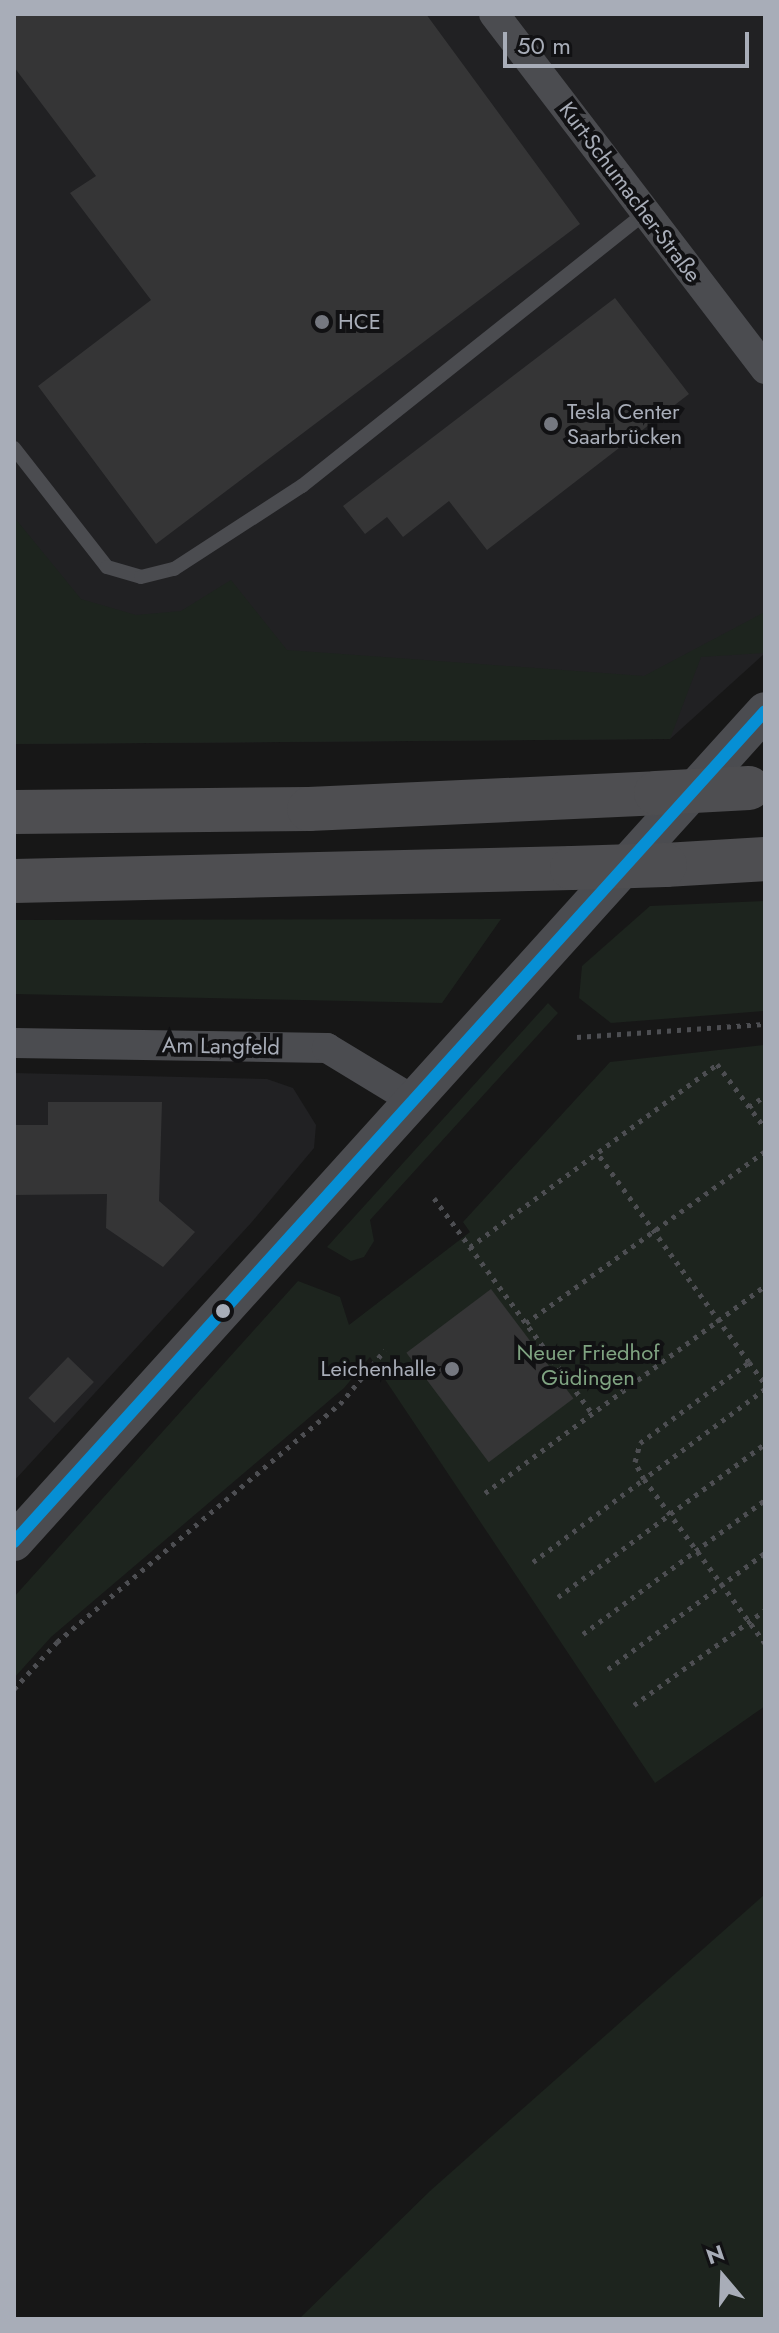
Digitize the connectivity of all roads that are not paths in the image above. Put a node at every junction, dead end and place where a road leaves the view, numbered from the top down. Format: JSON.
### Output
{"nodes":[{"id":1,"x":494,"y":14,"type":"edge"},
{"id":2,"x":645,"y":213,"type":"junction"},
{"id":3,"x":765,"y":369,"type":"edge"},
{"id":4,"x":14,"y":448,"type":"edge"},
{"id":5,"x":765,"y":711,"type":"edge"},
{"id":6,"x":757,"y":787,"type":"edge"},
{"id":7,"x":14,"y":812,"type":"edge"},
{"id":8,"x":765,"y":859,"type":"edge"},
{"id":9,"x":14,"y":881,"type":"edge"},
{"id":10,"x":14,"y":1043,"type":"edge"},
{"id":11,"x":413,"y":1100,"type":"junction"},
{"id":12,"x":14,"y":1542,"type":"edge"}],
"edges":[{"from":1,"to":2,"type":"street","name":"Kurt-Schumacher-Straße"},
{"from":2,"to":3,"type":"street","name":"Kurt-Schumacher-Straße"},
{"from":2,"to":4,"type":"lane"},
{"from":5,"to":11,"type":"street"},
{"from":6,"to":7,"type":"highway","bridge":true},
{"from":8,"to":9,"type":"highway","bridge":true},
{"from":10,"to":11,"type":"street","name":"Am Langfeld"},
{"from":11,"to":12,"type":"street"}]}
